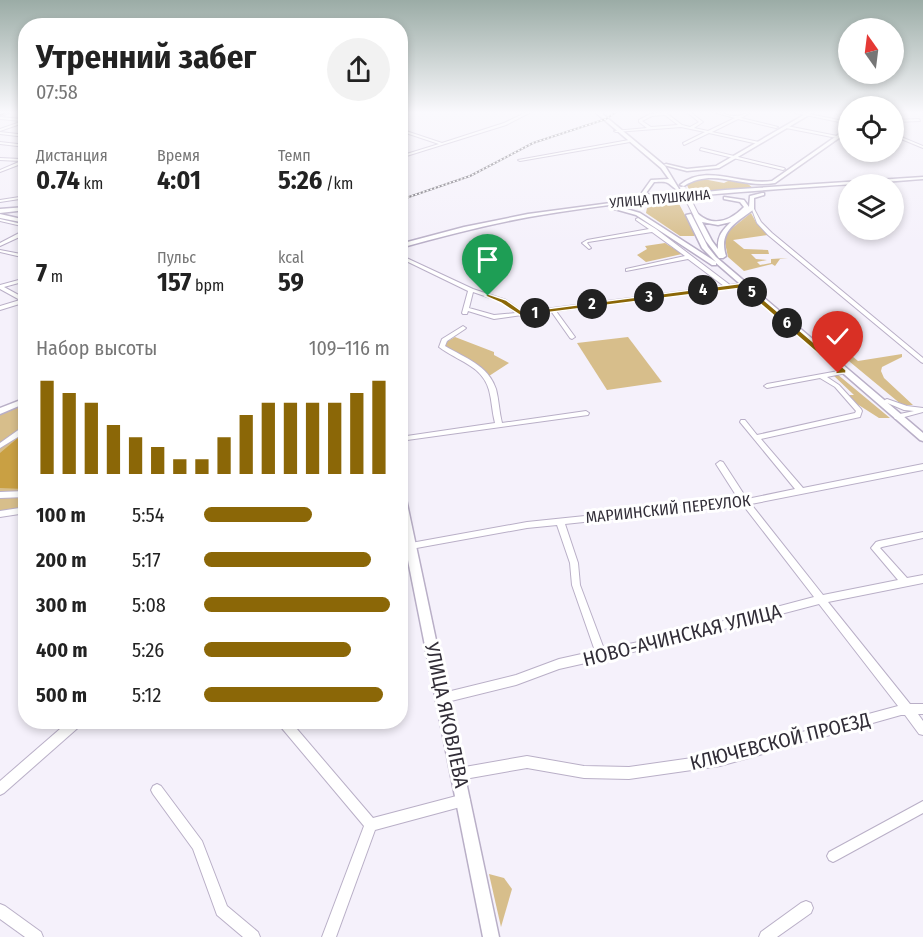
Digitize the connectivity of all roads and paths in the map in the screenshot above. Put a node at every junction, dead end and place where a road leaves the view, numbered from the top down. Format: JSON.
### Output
{"nodes":[{"id":1,"x":545,"y":156,"type":"edge"},
{"id":2,"x":649,"y":156,"type":"edge"},
{"id":3,"x":725,"y":156,"type":"edge"},
{"id":4,"x":737,"y":156,"type":"edge"},
{"id":5,"x":810,"y":156,"type":"edge"},
{"id":6,"x":733,"y":158,"type":"junction"},
{"id":7,"x":0,"y":159,"type":"edge"},
{"id":8,"x":18,"y":160,"type":"edge"},
{"id":9,"x":520,"y":160,"type":"dead end"},
{"id":10,"x":18,"y":163,"type":"edge"},
{"id":11,"x":717,"y":167,"type":"junction"},
{"id":12,"x":666,"y":168,"type":"junction"},
{"id":13,"x":1,"y":169,"type":"edge"},
{"id":14,"x":783,"y":169,"type":"dead end"},
{"id":15,"x":735,"y":179,"type":"junction"},
{"id":16,"x":923,"y":180,"type":"edge"},
{"id":17,"x":747,"y":182,"type":"junction"},
{"id":18,"x":772,"y":182,"type":"junction"},
{"id":19,"x":904,"y":182,"type":"edge"},
{"id":20,"x":679,"y":187,"type":"junction"},
{"id":21,"x":838,"y":187,"type":"edge"},
{"id":22,"x":792,"y":188,"type":"junction"},
{"id":23,"x":752,"y":192,"type":"junction"},
{"id":24,"x":771,"y":193,"type":"junction"},
{"id":25,"x":18,"y":198,"type":"edge"},
{"id":26,"x":710,"y":198,"type":"junction"},
{"id":27,"x":665,"y":200,"type":"junction"},
{"id":28,"x":0,"y":201,"type":"edge"},
{"id":29,"x":616,"y":203,"type":"junction"},
{"id":30,"x":18,"y":208,"type":"edge"},
{"id":31,"x":752,"y":208,"type":"junction"},
{"id":32,"x":0,"y":209,"type":"edge"},
{"id":33,"x":580,"y":210,"type":"junction"},
{"id":34,"x":18,"y":212,"type":"edge"},
{"id":35,"x":694,"y":215,"type":"junction"},
{"id":36,"x":0,"y":218,"type":"edge"},
{"id":37,"x":638,"y":219,"type":"dead end"},
{"id":38,"x":17,"y":220,"type":"joint"},
{"id":39,"x":18,"y":222,"type":"edge"},
{"id":40,"x":662,"y":228,"type":"junction"},
{"id":41,"x":652,"y":230,"type":"junction"},
{"id":42,"x":697,"y":232,"type":"junction"},
{"id":43,"x":18,"y":236,"type":"edge"},
{"id":44,"x":0,"y":245,"type":"edge"},
{"id":45,"x":408,"y":246,"type":"edge"},
{"id":46,"x":408,"y":246,"type":"edge"},
{"id":47,"x":589,"y":248,"type":"dead end"},
{"id":48,"x":0,"y":251,"type":"edge"},
{"id":49,"x":18,"y":255,"type":"edge"},
{"id":50,"x":689,"y":257,"type":"junction"},
{"id":51,"x":408,"y":260,"type":"edge"},
{"id":52,"x":732,"y":269,"type":"junction"},
{"id":53,"x":628,"y":270,"type":"dead end"},
{"id":54,"x":18,"y":281,"type":"edge"},
{"id":55,"x":743,"y":285,"type":"junction"},
{"id":56,"x":0,"y":287,"type":"edge"},
{"id":57,"x":729,"y":287,"type":"junction"},
{"id":58,"x":471,"y":290,"type":"junction"},
{"id":59,"x":18,"y":297,"type":"edge"},
{"id":60,"x":18,"y":302,"type":"edge"},
{"id":61,"x":0,"y":308,"type":"edge"},
{"id":62,"x":553,"y":310,"type":"junction"},
{"id":63,"x":521,"y":314,"type":"junction"},
{"id":64,"x":462,"y":328,"type":"dead end"},
{"id":65,"x":572,"y":337,"type":"dead end"},
{"id":66,"x":923,"y":361,"type":"edge"},
{"id":67,"x":844,"y":372,"type":"junction"},
{"id":68,"x":821,"y":376,"type":"junction"},
{"id":69,"x":767,"y":386,"type":"dead end"},
{"id":70,"x":887,"y":400,"type":"junction"},
{"id":71,"x":18,"y":403,"type":"edge"},
{"id":72,"x":923,"y":410,"type":"edge"},
{"id":73,"x":0,"y":411,"type":"edge"},
{"id":74,"x":586,"y":413,"type":"dead end"},
{"id":75,"x":901,"y":416,"type":"junction"},
{"id":76,"x":742,"y":422,"type":"dead end"},
{"id":77,"x":499,"y":425,"type":"junction"},
{"id":78,"x":923,"y":430,"type":"edge"},
{"id":79,"x":18,"y":433,"type":"edge"},
{"id":80,"x":757,"y":437,"type":"junction"},
{"id":81,"x":408,"y":438,"type":"edge"},
{"id":82,"x":923,"y":438,"type":"edge"},
{"id":83,"x":2,"y":443,"type":"edge"},
{"id":84,"x":720,"y":464,"type":"dead end"},
{"id":85,"x":923,"y":467,"type":"edge"},
{"id":86,"x":801,"y":491,"type":"junction"},
{"id":87,"x":18,"y":494,"type":"edge"},
{"id":88,"x":0,"y":495,"type":"edge"},
{"id":89,"x":743,"y":499,"type":"junction"},
{"id":90,"x":18,"y":511,"type":"edge"},
{"id":91,"x":0,"y":514,"type":"edge"},
{"id":92,"x":560,"y":521,"type":"junction"},
{"id":93,"x":408,"y":532,"type":"edge"},
{"id":94,"x":923,"y":535,"type":"edge"},
{"id":95,"x":411,"y":546,"type":"junction"},
{"id":96,"x":923,"y":579,"type":"edge"},
{"id":97,"x":906,"y":583,"type":"junction"},
{"id":98,"x":821,"y":599,"type":"junction"},
{"id":99,"x":602,"y":656,"type":"junction"},
{"id":100,"x":443,"y":698,"type":"junction"},
{"id":101,"x":923,"y":709,"type":"edge"},
{"id":102,"x":908,"y":710,"type":"junction"},
{"id":103,"x":68,"y":729,"type":"edge"},
{"id":104,"x":290,"y":729,"type":"edge"},
{"id":105,"x":923,"y":730,"type":"edge"},
{"id":106,"x":459,"y":774,"type":"junction"},
{"id":107,"x":0,"y":789,"type":"edge"},
{"id":108,"x":157,"y":790,"type":"dead end"},
{"id":109,"x":464,"y":800,"type":"junction"},
{"id":110,"x":923,"y":807,"type":"edge"},
{"id":111,"x":371,"y":825,"type":"junction"},
{"id":112,"x":833,"y":856,"type":"dead end"},
{"id":113,"x":806,"y":908,"type":"dead end"},
{"id":114,"x":0,"y":911,"type":"edge"},
{"id":115,"x":36,"y":937,"type":"edge"},
{"id":116,"x":253,"y":937,"type":"edge"},
{"id":117,"x":328,"y":937,"type":"edge"},
{"id":118,"x":491,"y":937,"type":"edge"},
{"id":119,"x":766,"y":937,"type":"edge"}],
"edges":[{"from":1,"to":9,"type":"street"},
{"from":2,"to":12,"type":"main road"},
{"from":3,"to":6,"type":"street"},
{"from":4,"to":6,"type":"main road"},
{"from":5,"to":18,"type":"main road"},
{"from":6,"to":11,"type":"main road"},
{"from":6,"to":14,"type":"street"},
{"from":7,"to":8,"type":"street"},
{"from":10,"to":13,"type":"street"},
{"from":11,"to":12,"type":"main road"},
{"from":11,"to":15,"type":"main road"},
{"from":12,"to":20,"type":"main road"},
{"from":12,"to":29,"type":"main road"},
{"from":15,"to":17,"type":"main road"},
{"from":15,"to":20,"type":"main road"},
{"from":16,"to":19,"type":"main road","name":"УЛИЦА ПУШКИНА"},
{"from":16,"to":22,"type":"main road","name":"УЛИЦА ПУШКИНА"},
{"from":17,"to":18,"type":"main road"},
{"from":17,"to":23,"type":"main road"},
{"from":18,"to":22,"type":"main road"},
{"from":20,"to":27,"type":"main road"},
{"from":20,"to":35,"type":"main road"},
{"from":21,"to":24,"type":"main road","name":"УЛИЦА ПУШКИНА"},
{"from":22,"to":23,"type":"main road","name":"УЛИЦА ПУШКИНА"},
{"from":23,"to":27,"type":"main road","name":"УЛИЦА ПУШКИНА"},
{"from":24,"to":26,"type":"main road","name":"УЛИЦА ПУШКИНА"},
{"from":24,"to":31,"type":"main road"},
{"from":25,"to":28,"type":"street"},
{"from":26,"to":27,"type":"main road","name":"УЛИЦА ПУШКИНА"},
{"from":26,"to":35,"type":"main road"},
{"from":27,"to":29,"type":"main road","name":"УЛИЦА ПУШКИНА"},
{"from":27,"to":33,"type":"main road","name":"УЛИЦА ПУШКИНА"},
{"from":27,"to":40,"type":"main road"},
{"from":29,"to":45,"type":"main road","name":"УЛИЦА ПУШКИНА"},
{"from":30,"to":32,"type":"main road"},
{"from":31,"to":52,"type":"main road"},
{"from":31,"to":66,"type":"street"},
{"from":33,"to":40,"type":"main road"},
{"from":33,"to":46,"type":"main road","name":"УЛИЦА ПУШКИНА"},
{"from":34,"to":38,"type":"main road"},
{"from":35,"to":42,"type":"main road"},
{"from":35,"to":52,"type":"main road"},
{"from":36,"to":38,"type":"main road"},
{"from":36,"to":39,"type":"street"},
{"from":37,"to":41,"type":"street"},
{"from":40,"to":41,"type":"street"},
{"from":40,"to":42,"type":"main road"},
{"from":40,"to":55,"type":"main road"},
{"from":41,"to":47,"type":"street"},
{"from":41,"to":50,"type":"street"},
{"from":42,"to":55,"type":"main road"},
{"from":43,"to":44,"type":"street"},
{"from":48,"to":49,"type":"street"},
{"from":50,"to":53,"type":"street"},
{"from":50,"to":57,"type":"street"},
{"from":51,"to":58,"type":"street"},
{"from":52,"to":70,"type":"main road"},
{"from":54,"to":56,"type":"street"},
{"from":55,"to":57,"type":"street"},
{"from":55,"to":67,"type":"main road"},
{"from":56,"to":59,"type":"street"},
{"from":57,"to":62,"type":"street"},
{"from":58,"to":63,"type":"street"},
{"from":58,"to":63,"type":"street"},
{"from":60,"to":61,"type":"street"},
{"from":62,"to":63,"type":"street"},
{"from":62,"to":65,"type":"street"},
{"from":64,"to":77,"type":"street"},
{"from":67,"to":68,"type":"street"},
{"from":67,"to":75,"type":"main road"},
{"from":68,"to":69,"type":"street"},
{"from":68,"to":80,"type":"street"},
{"from":70,"to":72,"type":"street"},
{"from":70,"to":75,"type":"main road"},
{"from":71,"to":73,"type":"main road"},
{"from":72,"to":75,"type":"street"},
{"from":74,"to":77,"type":"street"},
{"from":75,"to":78,"type":"main road"},
{"from":75,"to":82,"type":"main road"},
{"from":76,"to":80,"type":"street"},
{"from":77,"to":81,"type":"street"},
{"from":79,"to":83,"type":"street"},
{"from":80,"to":86,"type":"street"},
{"from":84,"to":89,"type":"street"},
{"from":85,"to":86,"type":"street","name":"МАРИИНСКИЙ ПЕРЕУЛОК"},
{"from":86,"to":89,"type":"street","name":"МАРИИНСКИЙ ПЕРЕУЛОК"},
{"from":87,"to":88,"type":"street"},
{"from":89,"to":92,"type":"street","name":"МАРИИНСКИЙ ПЕРЕУЛОК"},
{"from":89,"to":98,"type":"street"},
{"from":90,"to":91,"type":"street"},
{"from":92,"to":95,"type":"street","name":"МАРИИНСКИЙ ПЕРЕУЛОК"},
{"from":92,"to":99,"type":"street"},
{"from":93,"to":95,"type":"main road","name":"УЛИЦА ЯКОВЛЕВА"},
{"from":94,"to":97,"type":"street"},
{"from":95,"to":100,"type":"main road","name":"УЛИЦА ЯКОВЛЕВА"},
{"from":96,"to":97,"type":"street","name":"НОВО-АЧИНСКАЯ УЛИЦА"},
{"from":97,"to":98,"type":"street","name":"НОВО-АЧИНСКАЯ УЛИЦА"},
{"from":98,"to":99,"type":"street","name":"НОВО-АЧИНСКАЯ УЛИЦА"},
{"from":98,"to":102,"type":"street"},
{"from":99,"to":100,"type":"street","name":"НОВО-АЧИНСКАЯ УЛИЦА"},
{"from":100,"to":106,"type":"main road","name":"УЛИЦА ЯКОВЛЕВА"},
{"from":101,"to":102,"type":"street","name":"КЛЮЧЕВСКОЙ ПРОЕЗД"},
{"from":102,"to":105,"type":"street"},
{"from":102,"to":106,"type":"street","name":"КЛЮЧЕВСКОЙ ПРОЕЗД"},
{"from":103,"to":107,"type":"street"},
{"from":104,"to":111,"type":"street"},
{"from":106,"to":109,"type":"main road","name":"УЛИЦА ЯКОВЛЕВА"},
{"from":108,"to":116,"type":"street"},
{"from":109,"to":111,"type":"street"},
{"from":109,"to":118,"type":"main road","name":"УЛИЦА ЯКОВЛЕВА"},
{"from":110,"to":112,"type":"street"},
{"from":111,"to":117,"type":"street"},
{"from":113,"to":119,"type":"street"},
{"from":114,"to":115,"type":"street"}]}
